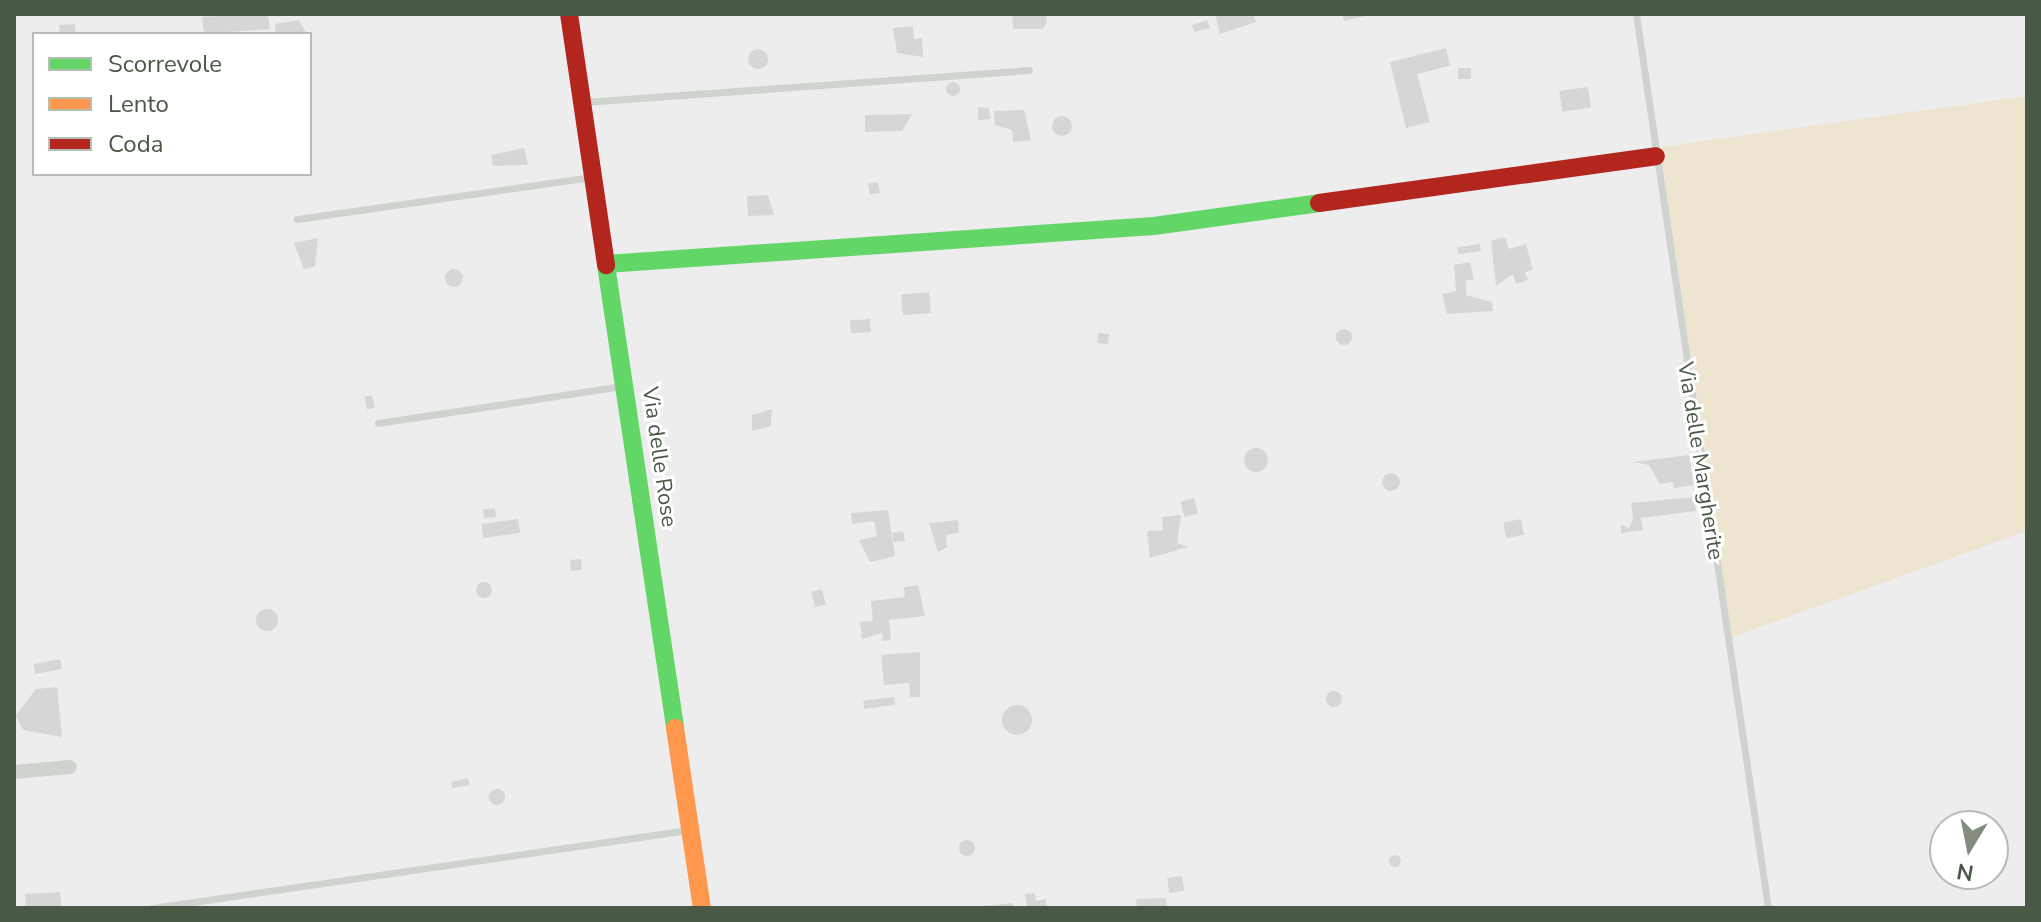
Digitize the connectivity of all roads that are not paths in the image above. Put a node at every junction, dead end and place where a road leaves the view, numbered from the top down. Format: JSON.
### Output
{"nodes":[{"id":1,"x":569,"y":14,"type":"edge"},
{"id":2,"x":1636,"y":14,"type":"edge"},
{"id":3,"x":1029,"y":70,"type":"dead end"},
{"id":4,"x":582,"y":102,"type":"junction"},
{"id":5,"x":1656,"y":156,"type":"junction"},
{"id":6,"x":593,"y":177,"type":"junction"},
{"id":7,"x":297,"y":219,"type":"dead end"},
{"id":8,"x":606,"y":264,"type":"junction"},
{"id":9,"x":624,"y":385,"type":"junction"},
{"id":10,"x":378,"y":423,"type":"dead end"},
{"id":11,"x":70,"y":767,"type":"dead end"},
{"id":12,"x":14,"y":772,"type":"edge"},
{"id":13,"x":691,"y":830,"type":"junction"},
{"id":14,"x":152,"y":908,"type":"edge"},
{"id":15,"x":702,"y":908,"type":"edge"},
{"id":16,"x":1768,"y":908,"type":"edge"}],
"edges":[{"from":1,"to":4,"type":"street","name":"Via delle Rose"},
{"from":2,"to":5,"type":"lane","name":"Via delle Margherite"},
{"from":3,"to":4,"type":"lane"},
{"from":4,"to":6,"type":"street","name":"Via delle Rose"},
{"from":5,"to":8,"type":"street"},
{"from":5,"to":16,"type":"lane","name":"Via delle Margherite"},
{"from":6,"to":7,"type":"lane"},
{"from":6,"to":8,"type":"street","name":"Via delle Rose"},
{"from":8,"to":9,"type":"street","name":"Via delle Rose"},
{"from":9,"to":10,"type":"lane"},
{"from":9,"to":13,"type":"street","name":"Via delle Rose"},
{"from":11,"to":12,"type":"street"},
{"from":13,"to":14,"type":"lane"},
{"from":13,"to":15,"type":"street","name":"Via delle Rose"}]}
